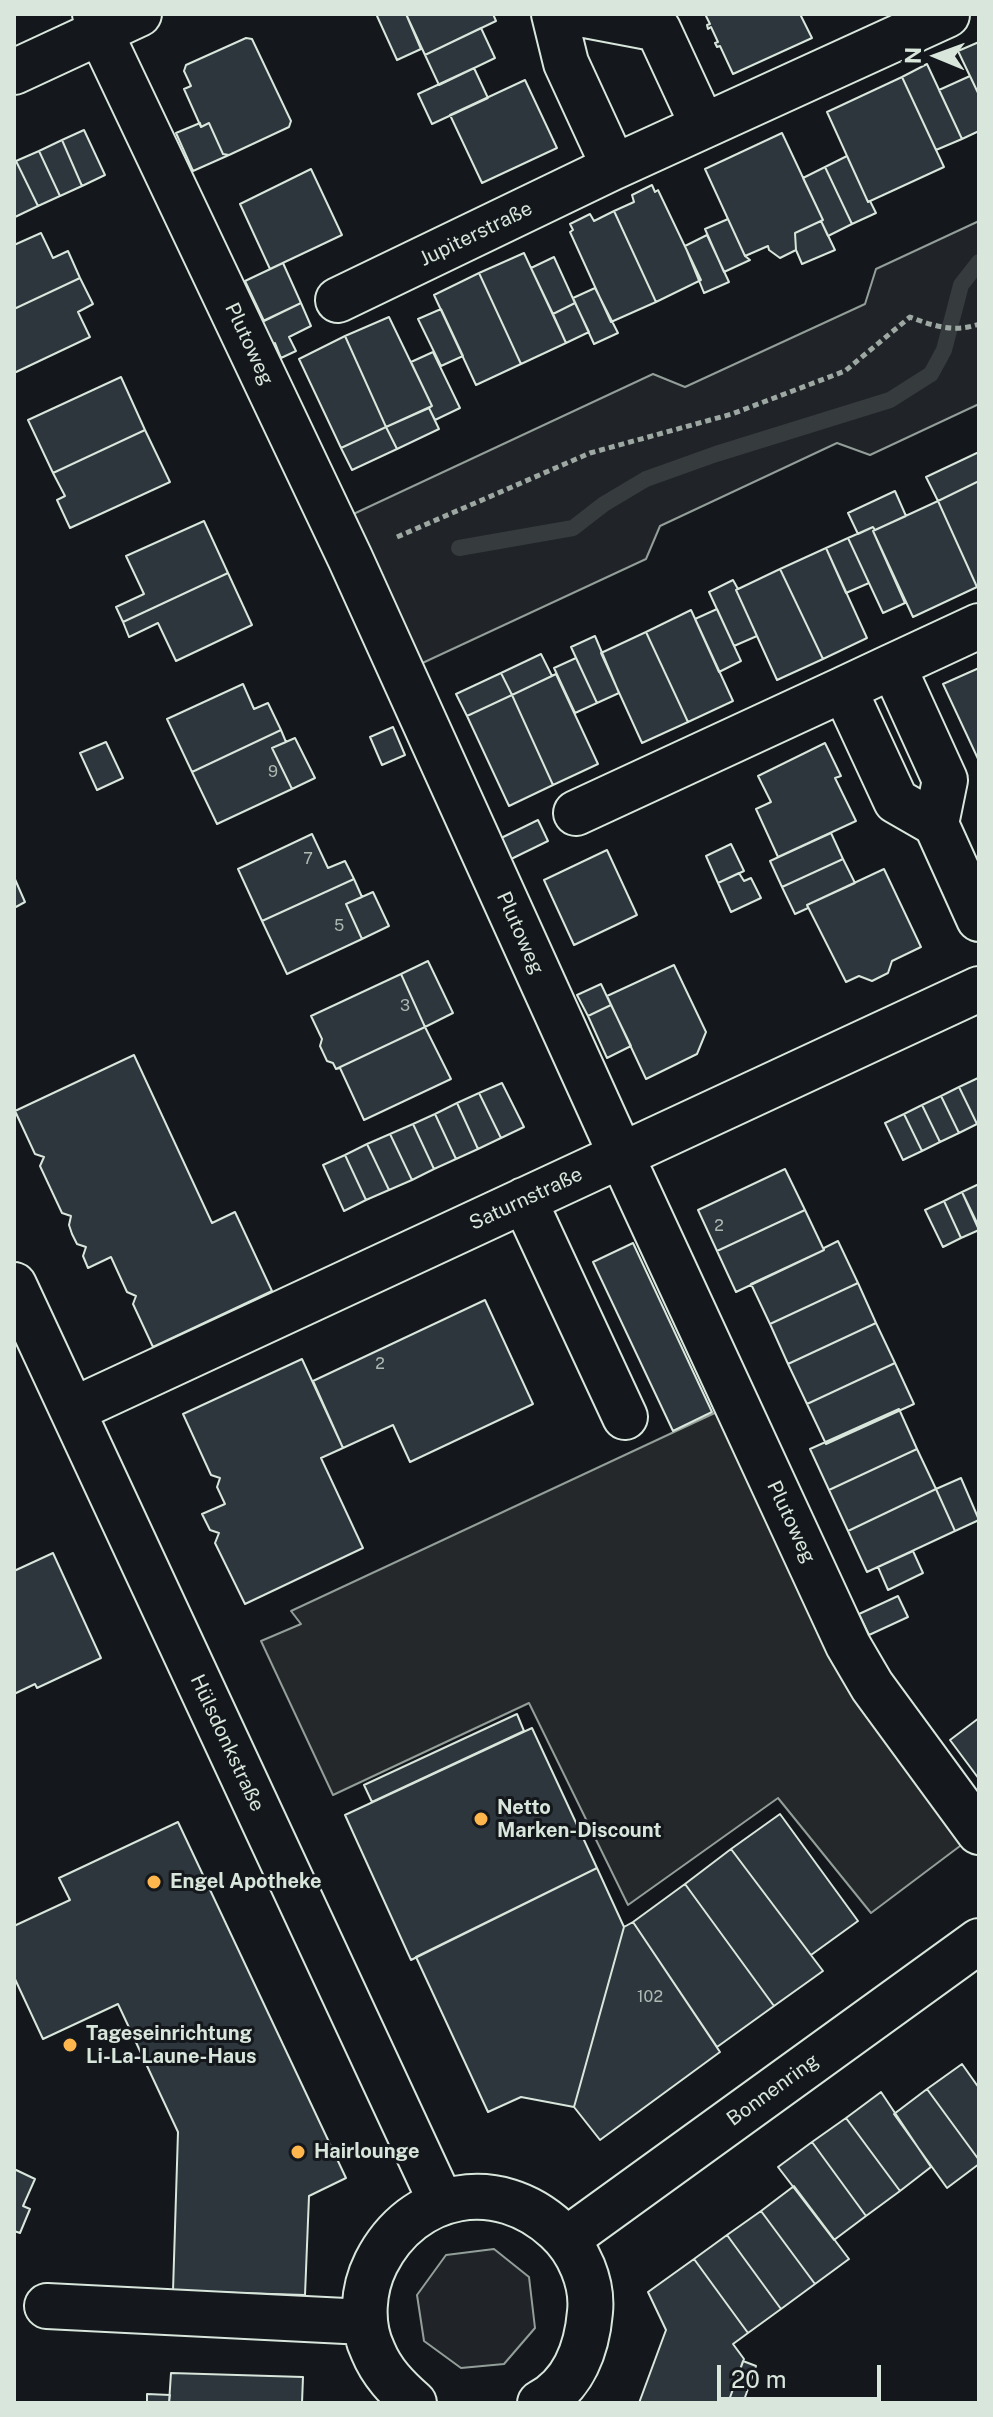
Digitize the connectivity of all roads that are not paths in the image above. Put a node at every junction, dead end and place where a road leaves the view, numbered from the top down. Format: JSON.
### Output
{"nodes":[{"id":1,"x":139,"y":14,"type":"edge"},
{"id":2,"x":554,"y":14,"type":"edge"},
{"id":3,"x":579,"y":14,"type":"edge"},
{"id":4,"x":947,"y":15,"type":"edge"},
{"id":5,"x":98,"y":23,"type":"edge"},
{"id":6,"x":14,"y":72,"type":"edge"},
{"id":7,"x":703,"y":126,"type":"junction"},
{"id":8,"x":614,"y":167,"type":"junction"},
{"id":9,"x":338,"y":300,"type":"dead end"},
{"id":10,"x":979,"y":626,"type":"edge"},
{"id":11,"x":893,"y":666,"type":"junction"},
{"id":12,"x":844,"y":689,"type":"junction"},
{"id":13,"x":576,"y":813,"type":"dead end"},
{"id":14,"x":936,"y":824,"type":"junction"},
{"id":15,"x":979,"y":919,"type":"edge"},
{"id":16,"x":979,"y":989,"type":"edge"},
{"id":17,"x":621,"y":1155,"type":"junction"},
{"id":18,"x":524,"y":1200,"type":"junction"},
{"id":19,"x":14,"y":1285,"type":"edge"},
{"id":20,"x":73,"y":1410,"type":"junction"},
{"id":21,"x":625,"y":1417,"type":"dead end"},
{"id":22,"x":979,"y":1832,"type":"edge"},
{"id":23,"x":979,"y":1941,"type":"edge"},
{"id":24,"x":441,"y":2202,"type":"junction"},
{"id":25,"x":567,"y":2239,"type":"junction"},
{"id":26,"x":47,"y":2306,"type":"dead end"},
{"id":27,"x":365,"y":2322,"type":"junction"},
{"id":28,"x":414,"y":2403,"type":"edge"},
{"id":29,"x":540,"y":2403,"type":"edge"}],
"edges":[{"from":1,"to":5,"type":"street"},
{"from":2,"to":8,"type":"street"},
{"from":3,"to":7,"type":"street"},
{"from":4,"to":7,"type":"street","name":"Jupiterstraße"},
{"from":5,"to":6,"type":"street"},
{"from":5,"to":17,"type":"street","name":"Plutoweg"},
{"from":7,"to":8,"type":"street","name":"Jupiterstraße"},
{"from":8,"to":9,"type":"street","name":"Jupiterstraße"},
{"from":10,"to":11,"type":"street"},
{"from":11,"to":12,"type":"street"},
{"from":11,"to":14,"type":"street"},
{"from":12,"to":13,"type":"street"},
{"from":12,"to":14,"type":"street"},
{"from":14,"to":15,"type":"street"},
{"from":16,"to":17,"type":"street","name":"Saturnstraße"},
{"from":17,"to":18,"type":"street","name":"Saturnstraße"},
{"from":17,"to":22,"type":"street","name":"Plutoweg"},
{"from":18,"to":20,"type":"street","name":"Saturnstraße"},
{"from":18,"to":21,"type":"street"},
{"from":19,"to":20,"type":"street","name":"Hülsdonkstraße"},
{"from":20,"to":24,"type":"street","name":"Hülsdonkstraße"},
{"from":23,"to":25,"type":"street","name":"Bonnenring"},
{"from":24,"to":25,"type":"street"},
{"from":24,"to":27,"type":"street"},
{"from":25,"to":29,"type":"street"},
{"from":26,"to":27,"type":"street"},
{"from":27,"to":28,"type":"street"}]}
